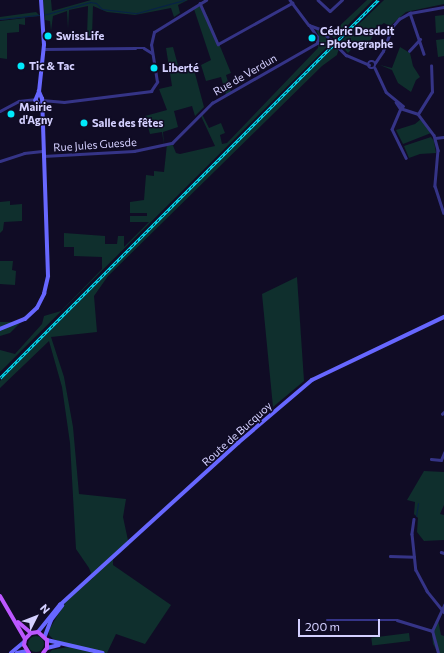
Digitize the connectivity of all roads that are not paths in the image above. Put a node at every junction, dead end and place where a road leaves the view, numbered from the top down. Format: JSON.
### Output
{"nodes":[{"id":1,"x":40,"y":0,"type":"edge"},
{"id":2,"x":206,"y":0,"type":"edge"},
{"id":3,"x":318,"y":0,"type":"edge"},
{"id":4,"x":342,"y":0,"type":"edge"},
{"id":5,"x":291,"y":1,"type":"edge"},
{"id":6,"x":200,"y":3,"type":"junction"},
{"id":7,"x":444,"y":7,"type":"edge"},
{"id":8,"x":409,"y":13,"type":"junction"},
{"id":9,"x":309,"y":25,"type":"junction"},
{"id":10,"x":420,"y":39,"type":"junction"},
{"id":11,"x":151,"y":42,"type":"junction"},
{"id":12,"x":144,"y":48,"type":"junction"},
{"id":13,"x":44,"y":49,"type":"junction"},
{"id":14,"x":409,"y":52,"type":"dead end"},
{"id":15,"x":152,"y":54,"type":"junction"},
{"id":16,"x":424,"y":54,"type":"dead end"},
{"id":17,"x":375,"y":63,"type":"junction"},
{"id":18,"x":369,"y":65,"type":"junction"},
{"id":19,"x":431,"y":66,"type":"dead end"},
{"id":20,"x":375,"y":68,"type":"junction"},
{"id":21,"x":39,"y":100,"type":"junction"},
{"id":22,"x":401,"y":107,"type":"junction"},
{"id":23,"x":0,"y":111,"type":"edge"},
{"id":24,"x":418,"y":114,"type":"junction"},
{"id":25,"x":444,"y":137,"type":"edge"},
{"id":26,"x":436,"y":138,"type":"junction"},
{"id":27,"x":172,"y":143,"type":"joint"},
{"id":28,"x":42,"y":151,"type":"junction"},
{"id":29,"x":42,"y":156,"type":"junction"},
{"id":30,"x":406,"y":158,"type":"dead end"},
{"id":31,"x":0,"y":161,"type":"edge"},
{"id":32,"x":444,"y":213,"type":"edge"},
{"id":33,"x":444,"y":317,"type":"edge"},
{"id":34,"x":0,"y":329,"type":"edge"},
{"id":35,"x":444,"y":453,"type":"edge"},
{"id":36,"x":431,"y":459,"type":"dead end"},
{"id":37,"x":414,"y":519,"type":"dead end"},
{"id":38,"x":390,"y":556,"type":"dead end"},
{"id":39,"x":414,"y":557,"type":"junction"},
{"id":40,"x":0,"y":596,"type":"edge"},
{"id":41,"x":66,"y":601,"type":"junction"},
{"id":42,"x":444,"y":605,"type":"edge"},
{"id":43,"x":443,"y":611,"type":"edge"},
{"id":44,"x":12,"y":616,"type":"junction"},
{"id":45,"x":327,"y":620,"type":"dead end"},
{"id":46,"x":432,"y":631,"type":"junction"},
{"id":47,"x":38,"y":632,"type":"junction"},
{"id":48,"x":31,"y":633,"type":"junction"},
{"id":49,"x":46,"y":638,"type":"junction"},
{"id":50,"x":25,"y":641,"type":"junction"},
{"id":51,"x":61,"y":645,"type":"junction"},
{"id":52,"x":28,"y":652,"type":"edge"},
{"id":53,"x":45,"y":652,"type":"edge"},
{"id":54,"x":11,"y":653,"type":"edge"},
{"id":55,"x":17,"y":653,"type":"edge"},
{"id":56,"x":103,"y":653,"type":"edge"},
{"id":57,"x":438,"y":653,"type":"edge"}],
"edges":[{"from":1,"to":13,"type":"main road"},
{"from":2,"to":6,"type":"street"},
{"from":3,"to":4,"type":"street"},
{"from":5,"to":6,"type":"street"},
{"from":5,"to":9,"type":"street"},
{"from":6,"to":11,"type":"street"},
{"from":7,"to":8,"type":"street"},
{"from":8,"to":10,"type":"street"},
{"from":8,"to":17,"type":"street"},
{"from":9,"to":18,"type":"street"},
{"from":9,"to":27,"type":"street","name":"Rue de Verdun"},
{"from":10,"to":14,"type":"street"},
{"from":10,"to":16,"type":"street"},
{"from":11,"to":12,"type":"street"},
{"from":11,"to":15,"type":"street"},
{"from":12,"to":13,"type":"street"},
{"from":12,"to":15,"type":"street"},
{"from":13,"to":21,"type":"main road"},
{"from":15,"to":21,"type":"street"},
{"from":17,"to":18,"type":"street"},
{"from":17,"to":20,"type":"street"},
{"from":18,"to":20,"type":"street"},
{"from":19,"to":24,"type":"street"},
{"from":20,"to":22,"type":"street"},
{"from":21,"to":23,"type":"street"},
{"from":21,"to":28,"type":"main road"},
{"from":22,"to":24,"type":"street"},
{"from":22,"to":30,"type":"street"},
{"from":24,"to":26,"type":"street"},
{"from":25,"to":26,"type":"street"},
{"from":26,"to":32,"type":"street"},
{"from":27,"to":29,"type":"street","name":"Rue Jules Guesde"},
{"from":28,"to":29,"type":"main road"},
{"from":28,"to":31,"type":"street"},
{"from":29,"to":34,"type":"main road"},
{"from":33,"to":41,"type":"main road","name":"Route de Bucquoy"},
{"from":35,"to":36,"type":"street"},
{"from":37,"to":39,"type":"street"},
{"from":38,"to":39,"type":"street"},
{"from":39,"to":43,"type":"street"},
{"from":40,"to":44,"type":"main road"},
{"from":41,"to":47,"type":"main road"},
{"from":41,"to":49,"type":"main road"},
{"from":42,"to":43,"type":"street"},
{"from":43,"to":46,"type":"street"},
{"from":44,"to":48,"type":"main road"},
{"from":44,"to":50,"type":"main road"},
{"from":45,"to":46,"type":"street"},
{"from":46,"to":57,"type":"street"},
{"from":47,"to":48,"type":"main road"},
{"from":47,"to":49,"type":"main road"},
{"from":48,"to":50,"type":"main road"},
{"from":49,"to":51,"type":"main road"},
{"from":49,"to":53,"type":"main road"},
{"from":50,"to":52,"type":"main road"},
{"from":50,"to":54,"type":"main road"},
{"from":51,"to":53,"type":"main road"},
{"from":51,"to":56,"type":"main road"},
{"from":52,"to":55,"type":"main road"}]}
